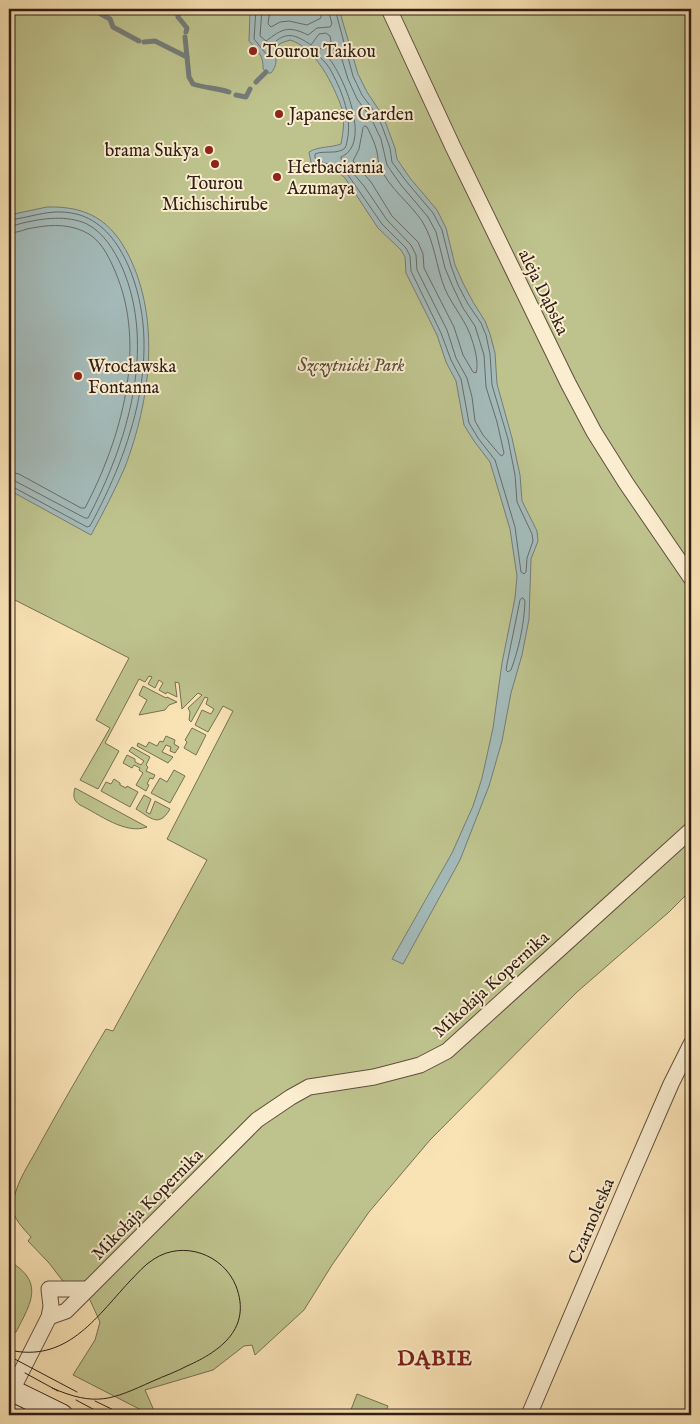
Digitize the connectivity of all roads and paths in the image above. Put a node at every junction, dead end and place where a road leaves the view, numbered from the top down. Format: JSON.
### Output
{"nodes":[{"id":1,"x":389,"y":9,"type":"edge"},
{"id":2,"x":691,"y":578,"type":"edge"},
{"id":3,"x":691,"y":830,"type":"edge"},
{"id":4,"x":691,"y":1044,"type":"edge"},
{"id":5,"x":88,"y":1289,"type":"junction"},
{"id":6,"x":49,"y":1317,"type":"junction"},
{"id":7,"x":10,"y":1390,"type":"edge"},
{"id":8,"x":62,"y":1415,"type":"edge"},
{"id":9,"x":529,"y":1415,"type":"edge"}],
"edges":[{"from":1,"to":2,"type":"street","name":"aleja Dąbska"},
{"from":3,"to":5,"type":"street","name":"Mikołaja Kopernika"},
{"from":4,"to":9,"type":"street","name":"Czarnoleska"},
{"from":5,"to":6,"type":"street","name":"Mikołaja Kopernika"},
{"from":5,"to":6,"type":"street"},
{"from":6,"to":7,"type":"street"},
{"from":7,"to":8,"type":"main road"}]}
